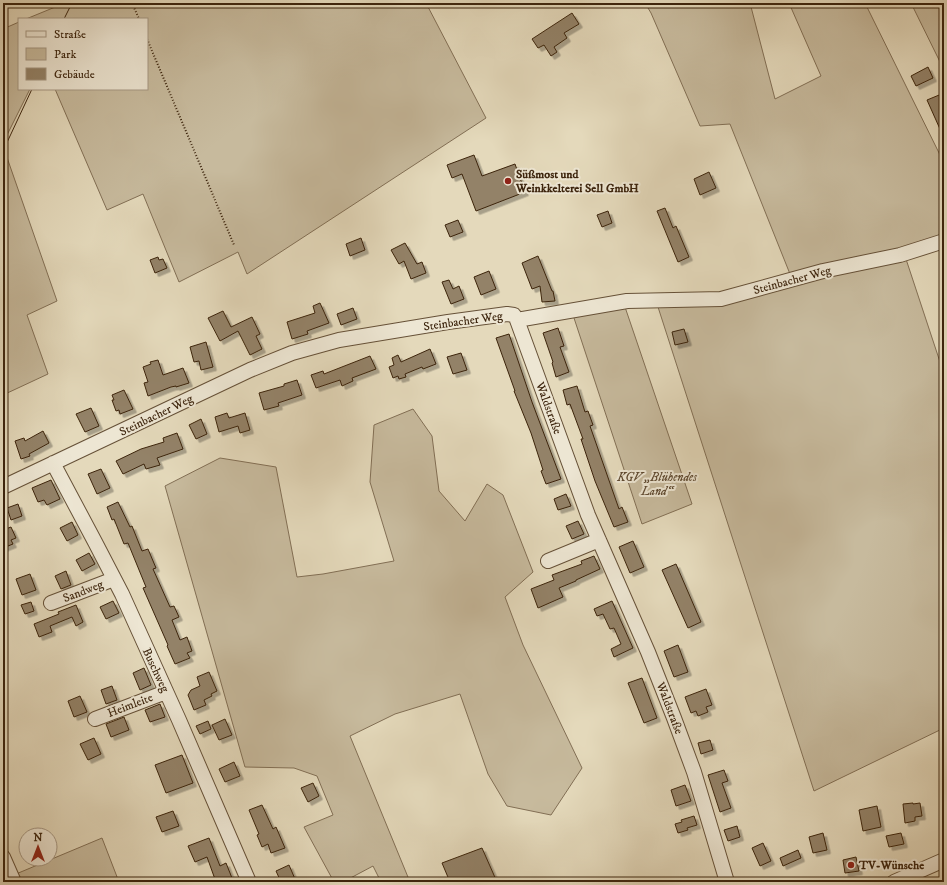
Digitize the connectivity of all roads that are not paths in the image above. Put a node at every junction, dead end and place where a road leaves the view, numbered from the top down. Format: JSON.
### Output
{"nodes":[{"id":1,"x":944,"y":242,"type":"edge"},
{"id":2,"x":517,"y":320,"type":"junction"},
{"id":3,"x":53,"y":463,"type":"junction"},
{"id":4,"x":3,"y":487,"type":"edge"},
{"id":5,"x":599,"y":540,"type":"junction"},
{"id":6,"x":548,"y":561,"type":"dead end"},
{"id":7,"x":114,"y":579,"type":"junction"},
{"id":8,"x":51,"y":603,"type":"dead end"},
{"id":9,"x":166,"y":692,"type":"junction"},
{"id":10,"x":95,"y":719,"type":"dead end"},
{"id":11,"x":3,"y":857,"type":"edge"},
{"id":12,"x":944,"y":860,"type":"edge"},
{"id":13,"x":14,"y":882,"type":"edge"},
{"id":14,"x":249,"y":882,"type":"edge"},
{"id":15,"x":727,"y":882,"type":"edge"},
{"id":16,"x":894,"y":882,"type":"edge"}],
"edges":[{"from":1,"to":2,"type":"street","name":"Steinbacher Weg"},
{"from":2,"to":3,"type":"street","name":"Steinbacher Weg"},
{"from":2,"to":5,"type":"street","name":"Waldstraße"},
{"from":3,"to":4,"type":"street","name":"Steinbacher Weg"},
{"from":3,"to":7,"type":"street","name":"Buschweg"},
{"from":5,"to":6,"type":"street"},
{"from":5,"to":15,"type":"street","name":"Waldstraße"},
{"from":7,"to":8,"type":"street","name":"Sandweg"},
{"from":7,"to":9,"type":"street","name":"Buschweg"},
{"from":9,"to":10,"type":"street","name":"Heimleite"},
{"from":9,"to":14,"type":"street","name":"Buschweg"},
{"from":11,"to":13,"type":"street"},
{"from":12,"to":16,"type":"street"}]}
